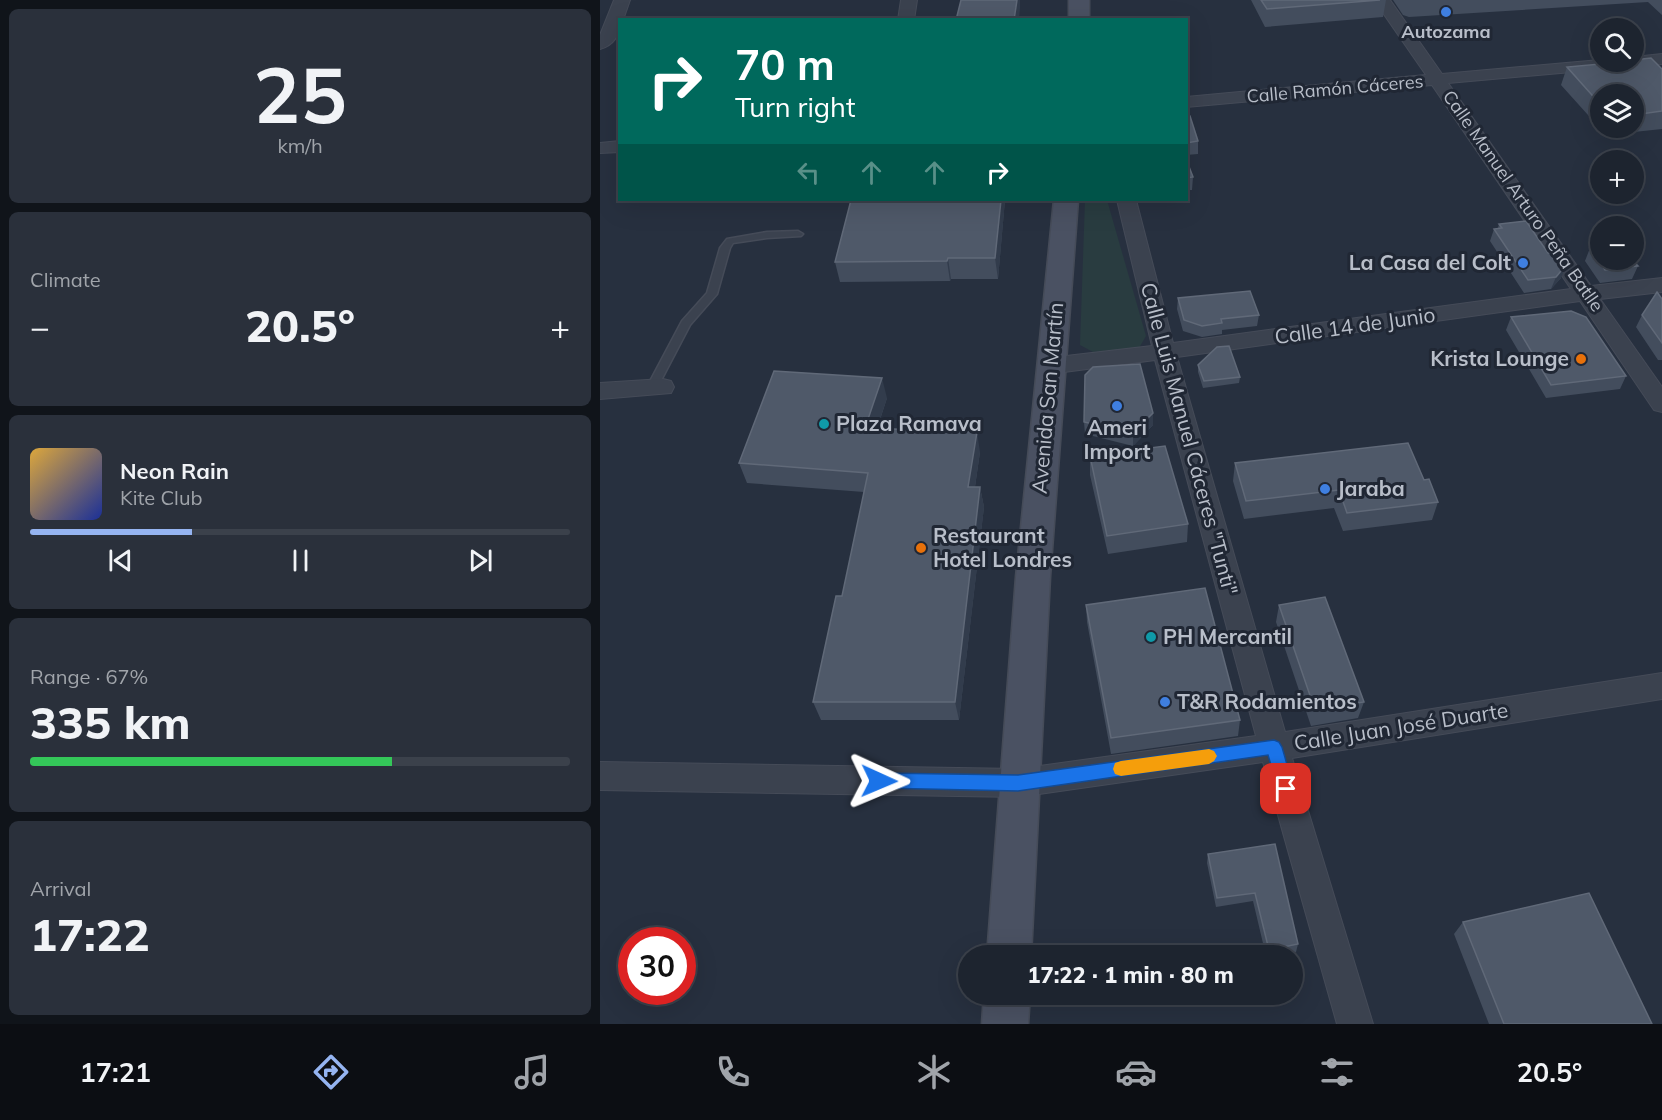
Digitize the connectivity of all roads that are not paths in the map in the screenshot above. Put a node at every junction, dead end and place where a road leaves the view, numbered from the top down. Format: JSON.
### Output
{"nodes":[{"id":1,"x":622,"y":0,"type":"edge"},
{"id":2,"x":909,"y":0,"type":"edge"},
{"id":3,"x":1079,"y":0,"type":"edge"},
{"id":4,"x":1382,"y":0,"type":"edge"},
{"id":5,"x":906,"y":18,"type":"edge"},
{"id":6,"x":1079,"y":18,"type":"edge"},
{"id":7,"x":600,"y":44,"type":"edge"},
{"id":8,"x":1662,"y":59,"type":"edge"},
{"id":9,"x":1438,"y":79,"type":"junction"},
{"id":10,"x":1188,"y":102,"type":"edge"},
{"id":11,"x":618,"y":146,"type":"edge"},
{"id":12,"x":600,"y":148,"type":"edge"},
{"id":13,"x":1066,"y":201,"type":"edge"},
{"id":14,"x":1126,"y":201,"type":"edge"},
{"id":15,"x":798,"y":234,"type":"dead end"},
{"id":16,"x":1662,"y":285,"type":"edge"},
{"id":17,"x":1586,"y":293,"type":"junction"},
{"id":18,"x":1163,"y":353,"type":"junction"},
{"id":19,"x":1049,"y":366,"type":"junction"},
{"id":20,"x":658,"y":387,"type":"joint"},
{"id":21,"x":600,"y":391,"type":"edge"},
{"id":22,"x":1662,"y":404,"type":"edge"},
{"id":23,"x":1662,"y":686,"type":"edge"},
{"id":24,"x":1274,"y":747,"type":"junction"},
{"id":25,"x":600,"y":776,"type":"edge"},
{"id":26,"x":1018,"y":783,"type":"junction"},
{"id":27,"x":1010,"y":945,"type":"edge"},
{"id":28,"x":1006,"y":1005,"type":"edge"},
{"id":29,"x":1005,"y":1024,"type":"edge"},
{"id":30,"x":1355,"y":1024,"type":"edge"}],
"edges":[{"from":1,"to":7,"type":"street"},
{"from":2,"to":5,"type":"street"},
{"from":3,"to":6,"type":"main road"},
{"from":4,"to":9,"type":"street","name":"Calle Manuel Arturo Peña Batlle"},
{"from":8,"to":9,"type":"street","name":"Calle Ramón Cáceres"},
{"from":9,"to":10,"type":"street","name":"Calle Ramón Cáceres"},
{"from":9,"to":17,"type":"street","name":"Calle Manuel Arturo Peña Batlle"},
{"from":11,"to":12,"type":"street"},
{"from":13,"to":19,"type":"main road","name":"Avenida San Martín"},
{"from":14,"to":18,"type":"street","name":"Calle Luis Manuel Cáceres \"Tunti\""},
{"from":15,"to":20,"type":"lane"},
{"from":16,"to":17,"type":"street","name":"Calle 14 de Junio"},
{"from":17,"to":18,"type":"street","name":"Calle 14 de Junio"},
{"from":17,"to":22,"type":"street","name":"Calle Manuel Arturo Peña Batlle"},
{"from":18,"to":19,"type":"street","name":"Calle 14 de Junio"},
{"from":18,"to":24,"type":"street","name":"Calle Luis Manuel Cáceres \"Tunti\""},
{"from":19,"to":26,"type":"main road","name":"Avenida San Martín"},
{"from":20,"to":21,"type":"street"},
{"from":23,"to":24,"type":"street","name":"Calle Juan José Duarte"},
{"from":24,"to":26,"type":"street","name":"Calle Juan José Duarte"},
{"from":24,"to":30,"type":"street","name":"Calle Luis Manuel Cáceres \"Tunti\""},
{"from":25,"to":26,"type":"street","name":"Calle Juan José Duarte"},
{"from":26,"to":27,"type":"main road","name":"Avenida San Martín"},
{"from":28,"to":29,"type":"main road"}]}
